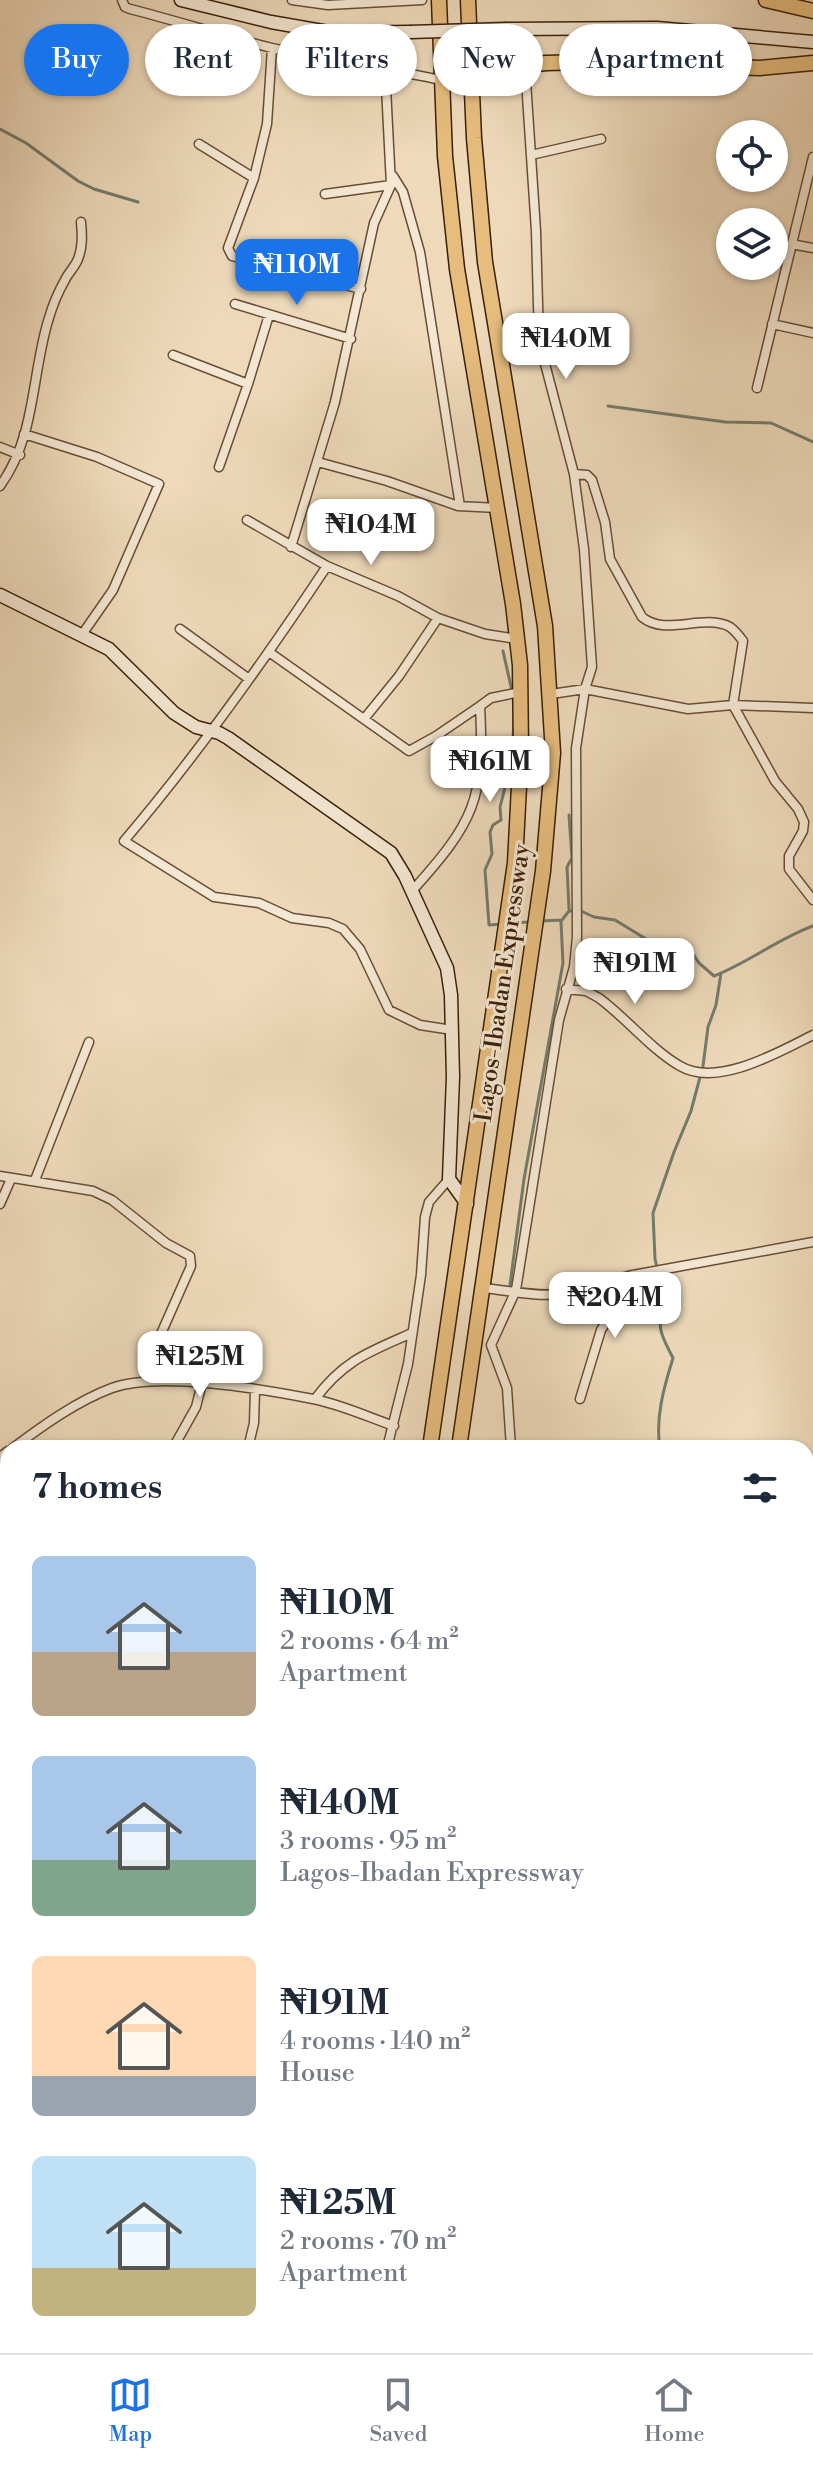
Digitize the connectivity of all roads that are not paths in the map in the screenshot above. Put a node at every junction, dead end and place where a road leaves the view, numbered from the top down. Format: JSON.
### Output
{"nodes":[{"id":1,"x":122,"y":0,"type":"edge"},
{"id":2,"x":181,"y":0,"type":"edge"},
{"id":3,"x":292,"y":0,"type":"edge"},
{"id":4,"x":422,"y":0,"type":"edge"},
{"id":5,"x":439,"y":0,"type":"edge"},
{"id":6,"x":468,"y":0,"type":"edge"},
{"id":7,"x":766,"y":0,"type":"edge"},
{"id":8,"x":358,"y":1,"type":"edge"},
{"id":9,"x":795,"y":2,"type":"edge"},
{"id":10,"x":813,"y":11,"type":"edge"},
{"id":11,"x":440,"y":24,"type":"edge"},
{"id":12,"x":469,"y":24,"type":"edge"},
{"id":13,"x":813,"y":42,"type":"edge"},
{"id":14,"x":272,"y":48,"type":"junction"},
{"id":15,"x":277,"y":49,"type":"edge"},
{"id":16,"x":813,"y":63,"type":"edge"},
{"id":17,"x":543,"y":65,"type":"edge"},
{"id":18,"x":387,"y":96,"type":"edge"},
{"id":19,"x":442,"y":96,"type":"edge"},
{"id":20,"x":472,"y":96,"type":"edge"},
{"id":21,"x":527,"y":96,"type":"edge"},
{"id":22,"x":601,"y":139,"type":"dead end"},
{"id":23,"x":199,"y":144,"type":"dead end"},
{"id":24,"x":531,"y":155,"type":"junction"},
{"id":25,"x":813,"y":157,"type":"edge"},
{"id":26,"x":254,"y":178,"type":"junction"},
{"id":27,"x":392,"y":180,"type":"junction"},
{"id":28,"x":325,"y":194,"type":"dead end"},
{"id":29,"x":81,"y":222,"type":"dead end"},
{"id":30,"x":791,"y":244,"type":"junction"},
{"id":31,"x":813,"y":248,"type":"edge"},
{"id":32,"x":361,"y":289,"type":"junction"},
{"id":33,"x":235,"y":304,"type":"dead end"},
{"id":34,"x":269,"y":315,"type":"junction"},
{"id":35,"x":772,"y":324,"type":"junction"},
{"id":36,"x":813,"y":333,"type":"edge"},
{"id":37,"x":351,"y":339,"type":"junction"},
{"id":38,"x":173,"y":355,"type":"dead end"},
{"id":39,"x":248,"y":384,"type":"junction"},
{"id":40,"x":757,"y":388,"type":"dead end"},
{"id":41,"x":24,"y":434,"type":"junction"},
{"id":42,"x":0,"y":447,"type":"edge"},
{"id":43,"x":20,"y":455,"type":"junction"},
{"id":44,"x":318,"y":462,"type":"junction"},
{"id":45,"x":219,"y":467,"type":"dead end"},
{"id":46,"x":574,"y":474,"type":"junction"},
{"id":47,"x":0,"y":486,"type":"edge"},
{"id":48,"x":460,"y":506,"type":"junction"},
{"id":49,"x":498,"y":508,"type":"junction"},
{"id":50,"x":247,"y":520,"type":"dead end"},
{"id":51,"x":291,"y":547,"type":"junction"},
{"id":52,"x":327,"y":566,"type":"junction"},
{"id":53,"x":0,"y":595,"type":"edge"},
{"id":54,"x":438,"y":618,"type":"junction"},
{"id":55,"x":180,"y":629,"type":"dead end"},
{"id":56,"x":81,"y":636,"type":"junction"},
{"id":57,"x":517,"y":639,"type":"junction"},
{"id":58,"x":269,"y":652,"type":"junction"},
{"id":59,"x":249,"y":679,"type":"junction"},
{"id":60,"x":585,"y":689,"type":"junction"},
{"id":61,"x":520,"y":692,"type":"junction"},
{"id":62,"x":551,"y":694,"type":"junction"},
{"id":63,"x":733,"y":705,"type":"junction"},
{"id":64,"x":480,"y":706,"type":"junction"},
{"id":65,"x":813,"y":708,"type":"edge"},
{"id":66,"x":364,"y":719,"type":"junction"},
{"id":67,"x":210,"y":731,"type":"junction"},
{"id":68,"x":412,"y":891,"type":"junction"},
{"id":69,"x":813,"y":900,"type":"edge"},
{"id":70,"x":566,"y":989,"type":"junction"},
{"id":71,"x":452,"y":1030,"type":"junction"},
{"id":72,"x":813,"y":1035,"type":"edge"},
{"id":73,"x":89,"y":1042,"type":"dead end"},
{"id":74,"x":0,"y":1176,"type":"edge"},
{"id":75,"x":11,"y":1179,"type":"junction"},
{"id":76,"x":449,"y":1179,"type":"junction"},
{"id":77,"x":35,"y":1180,"type":"junction"},
{"id":78,"x":0,"y":1204,"type":"edge"},
{"id":79,"x":467,"y":1204,"type":"junction"},
{"id":80,"x":813,"y":1242,"type":"edge"},
{"id":81,"x":633,"y":1275,"type":"junction"},
{"id":82,"x":482,"y":1288,"type":"junction"},
{"id":83,"x":516,"y":1290,"type":"junction"},
{"id":84,"x":412,"y":1333,"type":"junction"},
{"id":85,"x":158,"y":1381,"type":"junction"},
{"id":86,"x":202,"y":1383,"type":"junction"},
{"id":87,"x":255,"y":1390,"type":"junction"},
{"id":88,"x":315,"y":1399,"type":"junction"},
{"id":89,"x":580,"y":1399,"type":"dead end"},
{"id":90,"x":394,"y":1426,"type":"junction"},
{"id":91,"x":25,"y":1440,"type":"edge"},
{"id":92,"x":177,"y":1440,"type":"edge"},
{"id":93,"x":250,"y":1440,"type":"edge"},
{"id":94,"x":390,"y":1440,"type":"edge"},
{"id":95,"x":431,"y":1440,"type":"edge"},
{"id":96,"x":460,"y":1440,"type":"edge"},
{"id":97,"x":510,"y":1440,"type":"edge"}],
"edges":[{"from":1,"to":14,"type":"street"},
{"from":2,"to":13,"type":"street","bridge":true},
{"from":3,"to":8,"type":"street"},
{"from":4,"to":8,"type":"street"},
{"from":5,"to":11,"type":"highway","name":"Lagos-Ibadan Expressway"},
{"from":6,"to":12,"type":"highway","name":"Lagos-Ibadan Expressway"},
{"from":7,"to":9,"type":"highway"},
{"from":9,"to":10,"type":"highway"},
{"from":14,"to":15,"type":"street"},
{"from":14,"to":26,"type":"street"},
{"from":16,"to":17,"type":"highway"},
{"from":18,"to":27,"type":"street"},
{"from":19,"to":49,"type":"highway","name":"Lagos-Ibadan Expressway"},
{"from":20,"to":62,"type":"highway","name":"Lagos-Ibadan Expressway"},
{"from":21,"to":24,"type":"street"},
{"from":22,"to":24,"type":"street"},
{"from":23,"to":26,"type":"street"},
{"from":24,"to":46,"type":"street"},
{"from":25,"to":30,"type":"street"},
{"from":26,"to":32,"type":"street"},
{"from":27,"to":28,"type":"street"},
{"from":27,"to":32,"type":"street"},
{"from":27,"to":48,"type":"street"},
{"from":29,"to":41,"type":"street"},
{"from":30,"to":31,"type":"street"},
{"from":30,"to":35,"type":"street"},
{"from":32,"to":37,"type":"street"},
{"from":33,"to":34,"type":"street"},
{"from":34,"to":37,"type":"street"},
{"from":34,"to":39,"type":"street"},
{"from":35,"to":36,"type":"street"},
{"from":35,"to":40,"type":"street"},
{"from":37,"to":44,"type":"street"},
{"from":38,"to":39,"type":"street"},
{"from":39,"to":45,"type":"street"},
{"from":41,"to":43,"type":"street"},
{"from":41,"to":56,"type":"street"},
{"from":42,"to":43,"type":"street"},
{"from":43,"to":47,"type":"street"},
{"from":44,"to":48,"type":"street"},
{"from":44,"to":51,"type":"street"},
{"from":46,"to":60,"type":"street"},
{"from":46,"to":63,"type":"street"},
{"from":48,"to":49,"type":"street"},
{"from":49,"to":57,"type":"highway","name":"Lagos-Ibadan Expressway"},
{"from":50,"to":51,"type":"street"},
{"from":51,"to":52,"type":"street"},
{"from":52,"to":54,"type":"street"},
{"from":52,"to":58,"type":"street"},
{"from":53,"to":56,"type":"street"},
{"from":54,"to":57,"type":"street"},
{"from":54,"to":66,"type":"street"},
{"from":55,"to":59,"type":"street"},
{"from":56,"to":67,"type":"street"},
{"from":57,"to":61,"type":"highway","name":"Lagos-Ibadan Expressway"},
{"from":58,"to":59,"type":"street"},
{"from":58,"to":66,"type":"street"},
{"from":59,"to":67,"type":"street"},
{"from":60,"to":62,"type":"street"},
{"from":60,"to":63,"type":"street"},
{"from":60,"to":70,"type":"street"},
{"from":61,"to":64,"type":"street"},
{"from":61,"to":79,"type":"highway","name":"Lagos-Ibadan Expressway"},
{"from":62,"to":82,"type":"highway","name":"Lagos-Ibadan Expressway"},
{"from":63,"to":65,"type":"street"},
{"from":63,"to":69,"type":"street"},
{"from":64,"to":66,"type":"street"},
{"from":64,"to":68,"type":"street"},
{"from":67,"to":68,"type":"street"},
{"from":67,"to":71,"type":"street"},
{"from":68,"to":71,"type":"street"},
{"from":70,"to":72,"type":"street"},
{"from":70,"to":83,"type":"street"},
{"from":71,"to":76,"type":"street"},
{"from":73,"to":77,"type":"street"},
{"from":74,"to":75,"type":"street"},
{"from":75,"to":77,"type":"street"},
{"from":75,"to":78,"type":"street"},
{"from":76,"to":79,"type":"street"},
{"from":76,"to":84,"type":"street"},
{"from":77,"to":85,"type":"street"},
{"from":79,"to":95,"type":"highway","name":"Lagos-Ibadan Expressway"},
{"from":80,"to":81,"type":"street"},
{"from":81,"to":83,"type":"street"},
{"from":81,"to":89,"type":"street"},
{"from":82,"to":83,"type":"street"},
{"from":82,"to":96,"type":"highway","name":"Lagos-Ibadan Expressway"},
{"from":83,"to":97,"type":"street"},
{"from":84,"to":88,"type":"street"},
{"from":84,"to":90,"type":"street"},
{"from":85,"to":86,"type":"street"},
{"from":85,"to":91,"type":"street"},
{"from":86,"to":87,"type":"street"},
{"from":86,"to":92,"type":"street"},
{"from":87,"to":88,"type":"street"},
{"from":87,"to":93,"type":"street"},
{"from":88,"to":90,"type":"street"},
{"from":90,"to":94,"type":"street"}]}
